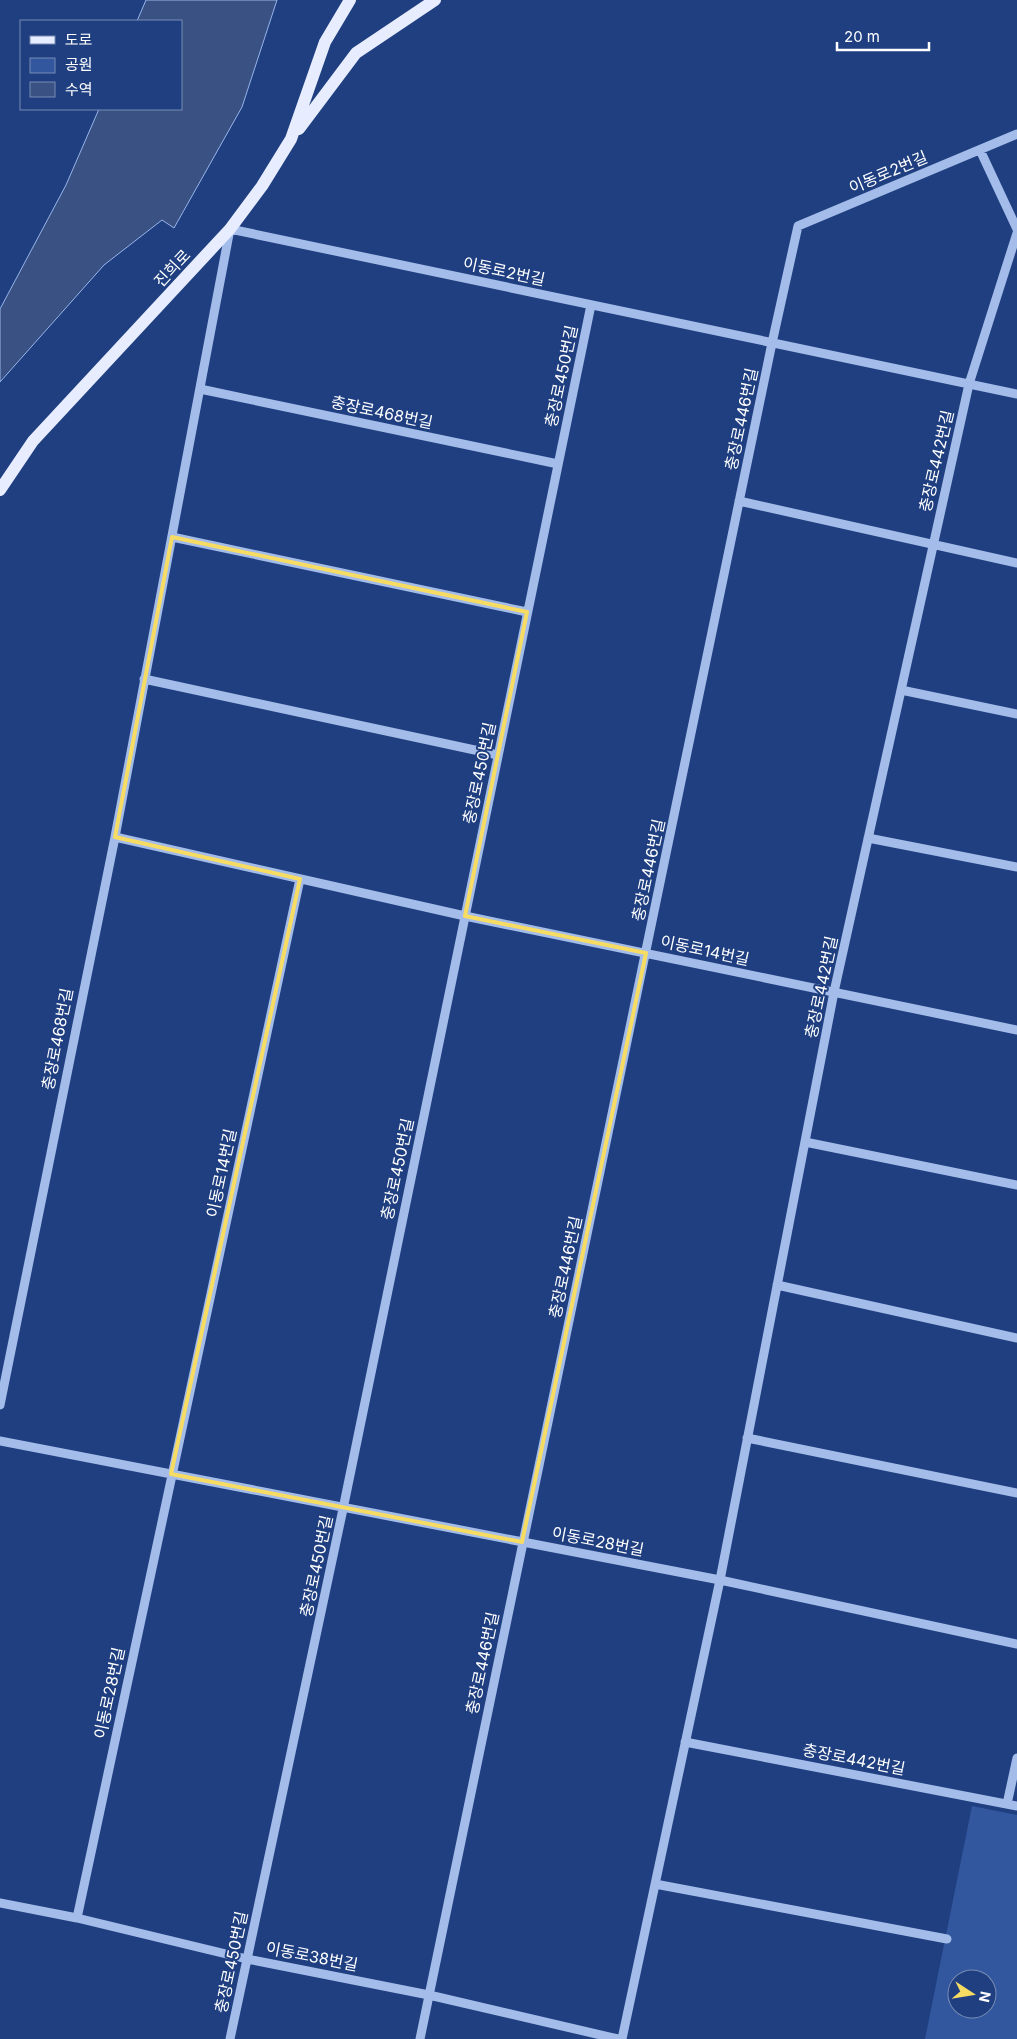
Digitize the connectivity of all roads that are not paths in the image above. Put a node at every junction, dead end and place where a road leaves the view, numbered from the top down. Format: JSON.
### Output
{"nodes":[{"id":1,"x":350,"y":0,"type":"edge"},
{"id":2,"x":435,"y":0,"type":"edge"},
{"id":3,"x":1017,"y":134,"type":"edge"},
{"id":4,"x":291,"y":139,"type":"junction"},
{"id":5,"x":980,"y":150,"type":"junction"},
{"id":6,"x":1017,"y":228,"type":"edge"},
{"id":7,"x":230,"y":230,"type":"junction"},
{"id":8,"x":1017,"y":233,"type":"edge"},
{"id":9,"x":591,"y":305,"type":"junction"},
{"id":10,"x":772,"y":342,"type":"junction"},
{"id":11,"x":969,"y":384,"type":"junction"},
{"id":12,"x":200,"y":389,"type":"junction"},
{"id":13,"x":1017,"y":394,"type":"edge"},
{"id":14,"x":558,"y":464,"type":"junction"},
{"id":15,"x":0,"y":490,"type":"edge"},
{"id":16,"x":739,"y":501,"type":"junction"},
{"id":17,"x":172,"y":537,"type":"junction"},
{"id":18,"x":933,"y":544,"type":"junction"},
{"id":19,"x":1017,"y":563,"type":"edge"},
{"id":20,"x":527,"y":612,"type":"junction"},
{"id":21,"x":144,"y":679,"type":"junction"},
{"id":22,"x":901,"y":690,"type":"junction"},
{"id":23,"x":1017,"y":714,"type":"edge"},
{"id":24,"x":498,"y":755,"type":"junction"},
{"id":25,"x":115,"y":837,"type":"junction"},
{"id":26,"x":868,"y":838,"type":"junction"},
{"id":27,"x":1017,"y":868,"type":"edge"},
{"id":28,"x":300,"y":879,"type":"junction"},
{"id":29,"x":465,"y":916,"type":"junction"},
{"id":30,"x":646,"y":953,"type":"junction"},
{"id":31,"x":834,"y":992,"type":"junction"},
{"id":32,"x":1017,"y":1030,"type":"edge"},
{"id":33,"x":805,"y":1142,"type":"junction"},
{"id":34,"x":1017,"y":1185,"type":"edge"},
{"id":35,"x":777,"y":1285,"type":"junction"},
{"id":36,"x":1017,"y":1338,"type":"edge"},
{"id":37,"x":0,"y":1405,"type":"edge"},
{"id":38,"x":747,"y":1438,"type":"junction"},
{"id":39,"x":0,"y":1441,"type":"edge"},
{"id":40,"x":171,"y":1474,"type":"junction"},
{"id":41,"x":1017,"y":1493,"type":"edge"},
{"id":42,"x":343,"y":1508,"type":"junction"},
{"id":43,"x":522,"y":1542,"type":"junction"},
{"id":44,"x":720,"y":1580,"type":"junction"},
{"id":45,"x":1017,"y":1644,"type":"edge"},
{"id":46,"x":685,"y":1742,"type":"junction"},
{"id":47,"x":1017,"y":1758,"type":"edge"},
{"id":48,"x":1007,"y":1804,"type":"junction"},
{"id":49,"x":1017,"y":1806,"type":"edge"},
{"id":50,"x":655,"y":1884,"type":"junction"},
{"id":51,"x":0,"y":1903,"type":"edge"},
{"id":52,"x":77,"y":1918,"type":"junction"},
{"id":53,"x":947,"y":1939,"type":"dead end"},
{"id":54,"x":247,"y":1959,"type":"junction"},
{"id":55,"x":428,"y":1995,"type":"junction"},
{"id":56,"x":230,"y":2039,"type":"edge"},
{"id":57,"x":420,"y":2039,"type":"edge"},
{"id":58,"x":618,"y":2039,"type":"edge"},
{"id":59,"x":622,"y":2039,"type":"edge"}],
"edges":[{"from":1,"to":4,"type":"main road","name":"진희로"},
{"from":2,"to":4,"type":"main road"},
{"from":3,"to":5,"type":"street","name":"이동로2번길"},
{"from":4,"to":7,"type":"main road","name":"진희로"},
{"from":5,"to":6,"type":"street"},
{"from":5,"to":10,"type":"street","name":"이동로2번길"},
{"from":7,"to":9,"type":"street","name":"이동로2번길"},
{"from":7,"to":12,"type":"street","name":"충장로468번길"},
{"from":7,"to":15,"type":"main road","name":"진희로"},
{"from":8,"to":11,"type":"street","name":"충장로442번길"},
{"from":9,"to":10,"type":"street","name":"이동로2번길"},
{"from":9,"to":14,"type":"street","name":"충장로450번길"},
{"from":10,"to":11,"type":"street","name":"이동로2번길"},
{"from":10,"to":16,"type":"street","name":"충장로446번길"},
{"from":11,"to":13,"type":"street","name":"이동로2번길"},
{"from":11,"to":18,"type":"street","name":"충장로442번길"},
{"from":12,"to":14,"type":"street","name":"충장로468번길"},
{"from":12,"to":17,"type":"street","name":"충장로468번길"},
{"from":14,"to":20,"type":"street","name":"충장로450번길"},
{"from":16,"to":18,"type":"street"},
{"from":16,"to":30,"type":"street","name":"충장로446번길"},
{"from":17,"to":20,"type":"street"},
{"from":17,"to":21,"type":"street","name":"충장로468번길"},
{"from":18,"to":19,"type":"street"},
{"from":18,"to":22,"type":"street","name":"충장로442번길"},
{"from":20,"to":24,"type":"street","name":"충장로450번길"},
{"from":21,"to":24,"type":"street"},
{"from":21,"to":25,"type":"street","name":"충장로468번길"},
{"from":22,"to":23,"type":"street"},
{"from":22,"to":26,"type":"street","name":"충장로442번길"},
{"from":24,"to":29,"type":"street","name":"충장로450번길"},
{"from":25,"to":28,"type":"street","name":"이동로14번길"},
{"from":25,"to":37,"type":"street","name":"충장로468번길"},
{"from":26,"to":27,"type":"street"},
{"from":26,"to":31,"type":"street","name":"충장로442번길"},
{"from":28,"to":29,"type":"street","name":"이동로14번길"},
{"from":28,"to":40,"type":"street","name":"이동로14번길"},
{"from":29,"to":30,"type":"street","name":"이동로14번길"},
{"from":29,"to":42,"type":"street","name":"충장로450번길"},
{"from":30,"to":31,"type":"street","name":"이동로14번길"},
{"from":30,"to":43,"type":"street","name":"충장로446번길"},
{"from":31,"to":32,"type":"street","name":"이동로14번길"},
{"from":31,"to":33,"type":"street","name":"충장로442번길"},
{"from":33,"to":34,"type":"street"},
{"from":33,"to":35,"type":"street","name":"충장로442번길"},
{"from":35,"to":36,"type":"street"},
{"from":35,"to":38,"type":"street","name":"충장로442번길"},
{"from":38,"to":41,"type":"street"},
{"from":38,"to":44,"type":"street","name":"충장로442번길"},
{"from":39,"to":40,"type":"street","name":"이동로28번길"},
{"from":40,"to":42,"type":"street","name":"이동로28번길"},
{"from":40,"to":52,"type":"street","name":"이동로28번길"},
{"from":42,"to":43,"type":"street","name":"이동로28번길"},
{"from":42,"to":54,"type":"street","name":"충장로450번길"},
{"from":43,"to":44,"type":"street","name":"이동로28번길"},
{"from":43,"to":55,"type":"street","name":"충장로446번길"},
{"from":44,"to":45,"type":"street","name":"이동로28번길"},
{"from":44,"to":46,"type":"street","name":"충장로442번길"},
{"from":46,"to":48,"type":"street","name":"충장로442번길"},
{"from":46,"to":50,"type":"street","name":"충장로442번길"},
{"from":47,"to":48,"type":"street"},
{"from":48,"to":49,"type":"street","name":"충장로442번길"},
{"from":50,"to":53,"type":"street"},
{"from":50,"to":59,"type":"street","name":"충장로442번길"},
{"from":51,"to":52,"type":"street","name":"이동로38번길"},
{"from":52,"to":54,"type":"street","name":"이동로38번길"},
{"from":54,"to":55,"type":"street","name":"이동로38번길"},
{"from":54,"to":56,"type":"street","name":"충장로450번길"},
{"from":55,"to":57,"type":"street","name":"충장로446번길"},
{"from":55,"to":58,"type":"street","name":"이동로38번길"}]}
